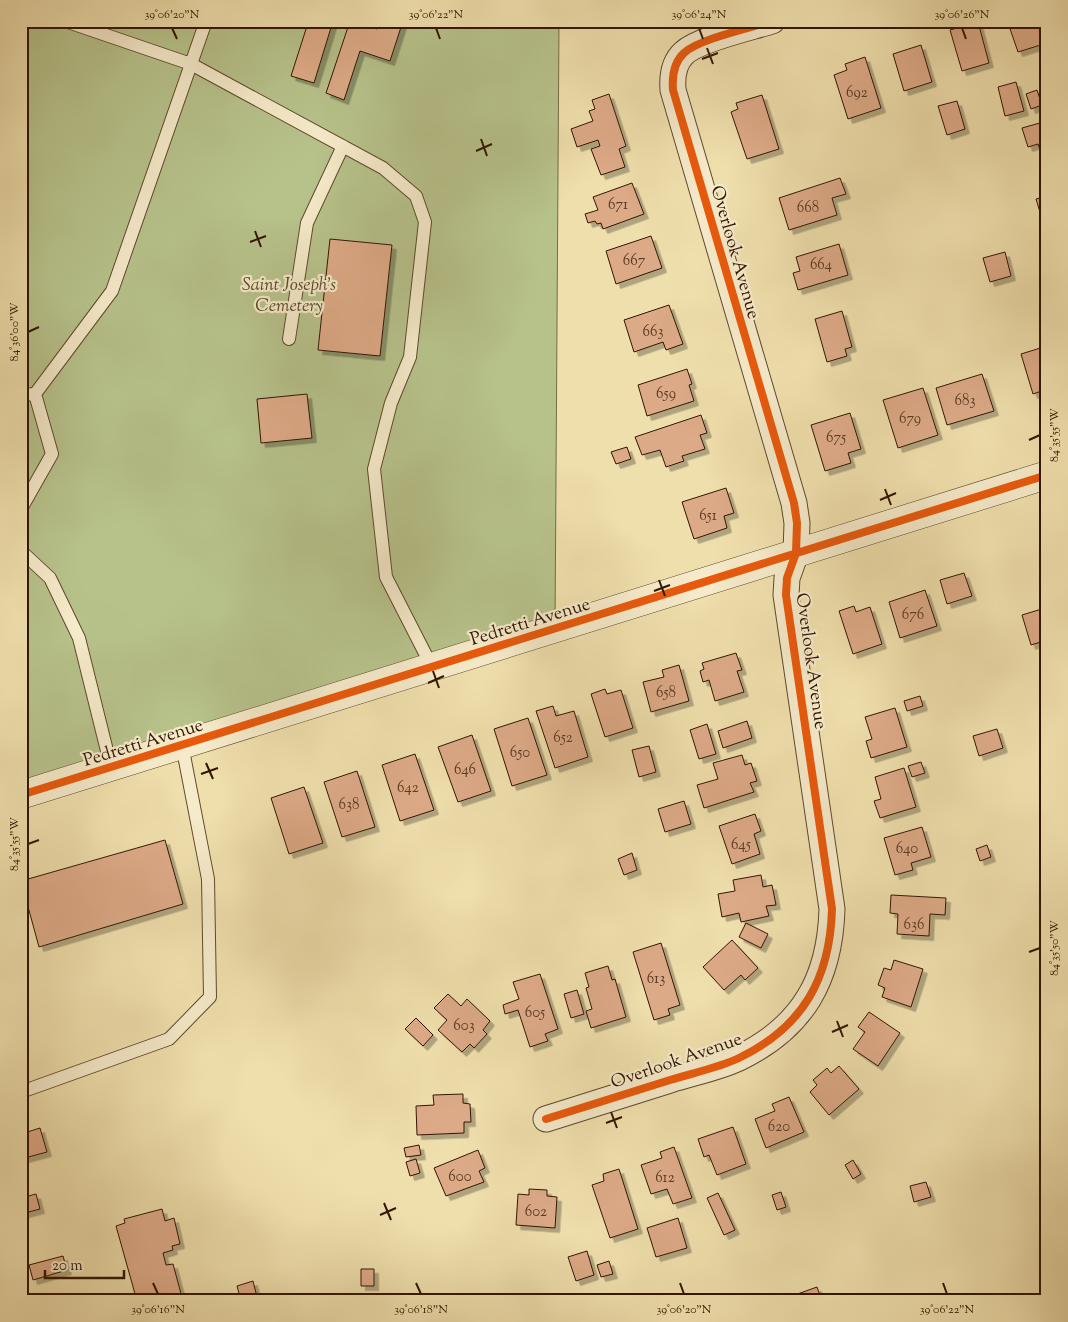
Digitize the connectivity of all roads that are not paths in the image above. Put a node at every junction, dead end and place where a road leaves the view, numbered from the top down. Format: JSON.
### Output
{"nodes":[{"id":1,"x":65,"y":21,"type":"edge"},
{"id":2,"x":206,"y":21,"type":"edge"},
{"id":3,"x":772,"y":21,"type":"edge"},
{"id":4,"x":191,"y":64,"type":"junction"},
{"id":5,"x":343,"y":146,"type":"junction"},
{"id":6,"x":289,"y":339,"type":"dead end"},
{"id":7,"x":35,"y":394,"type":"junction"},
{"id":8,"x":21,"y":395,"type":"edge"},
{"id":9,"x":1047,"y":474,"type":"edge"},
{"id":10,"x":21,"y":509,"type":"edge"},
{"id":11,"x":21,"y":551,"type":"edge"},
{"id":12,"x":796,"y":553,"type":"junction"},
{"id":13,"x":432,"y":667,"type":"junction"},
{"id":14,"x":182,"y":745,"type":"junction"},
{"id":15,"x":111,"y":767,"type":"junction"},
{"id":16,"x":21,"y":795,"type":"edge"},
{"id":17,"x":21,"y":1092,"type":"edge"},
{"id":18,"x":546,"y":1119,"type":"dead end"}],
"edges":[{"from":1,"to":4,"type":"lane"},
{"from":2,"to":4,"type":"lane"},
{"from":3,"to":12,"type":"street","name":"Overlook Avenue"},
{"from":4,"to":5,"type":"lane"},
{"from":4,"to":7,"type":"lane"},
{"from":5,"to":6,"type":"lane"},
{"from":5,"to":13,"type":"lane"},
{"from":7,"to":8,"type":"lane"},
{"from":7,"to":10,"type":"lane"},
{"from":9,"to":12,"type":"street","name":"Pedretti Avenue"},
{"from":11,"to":15,"type":"lane"},
{"from":12,"to":13,"type":"street","name":"Pedretti Avenue"},
{"from":12,"to":18,"type":"street","name":"Overlook Avenue"},
{"from":13,"to":14,"type":"street","name":"Pedretti Avenue"},
{"from":14,"to":15,"type":"street","name":"Pedretti Avenue"},
{"from":14,"to":17,"type":"lane"},
{"from":15,"to":16,"type":"street","name":"Pedretti Avenue"}]}
